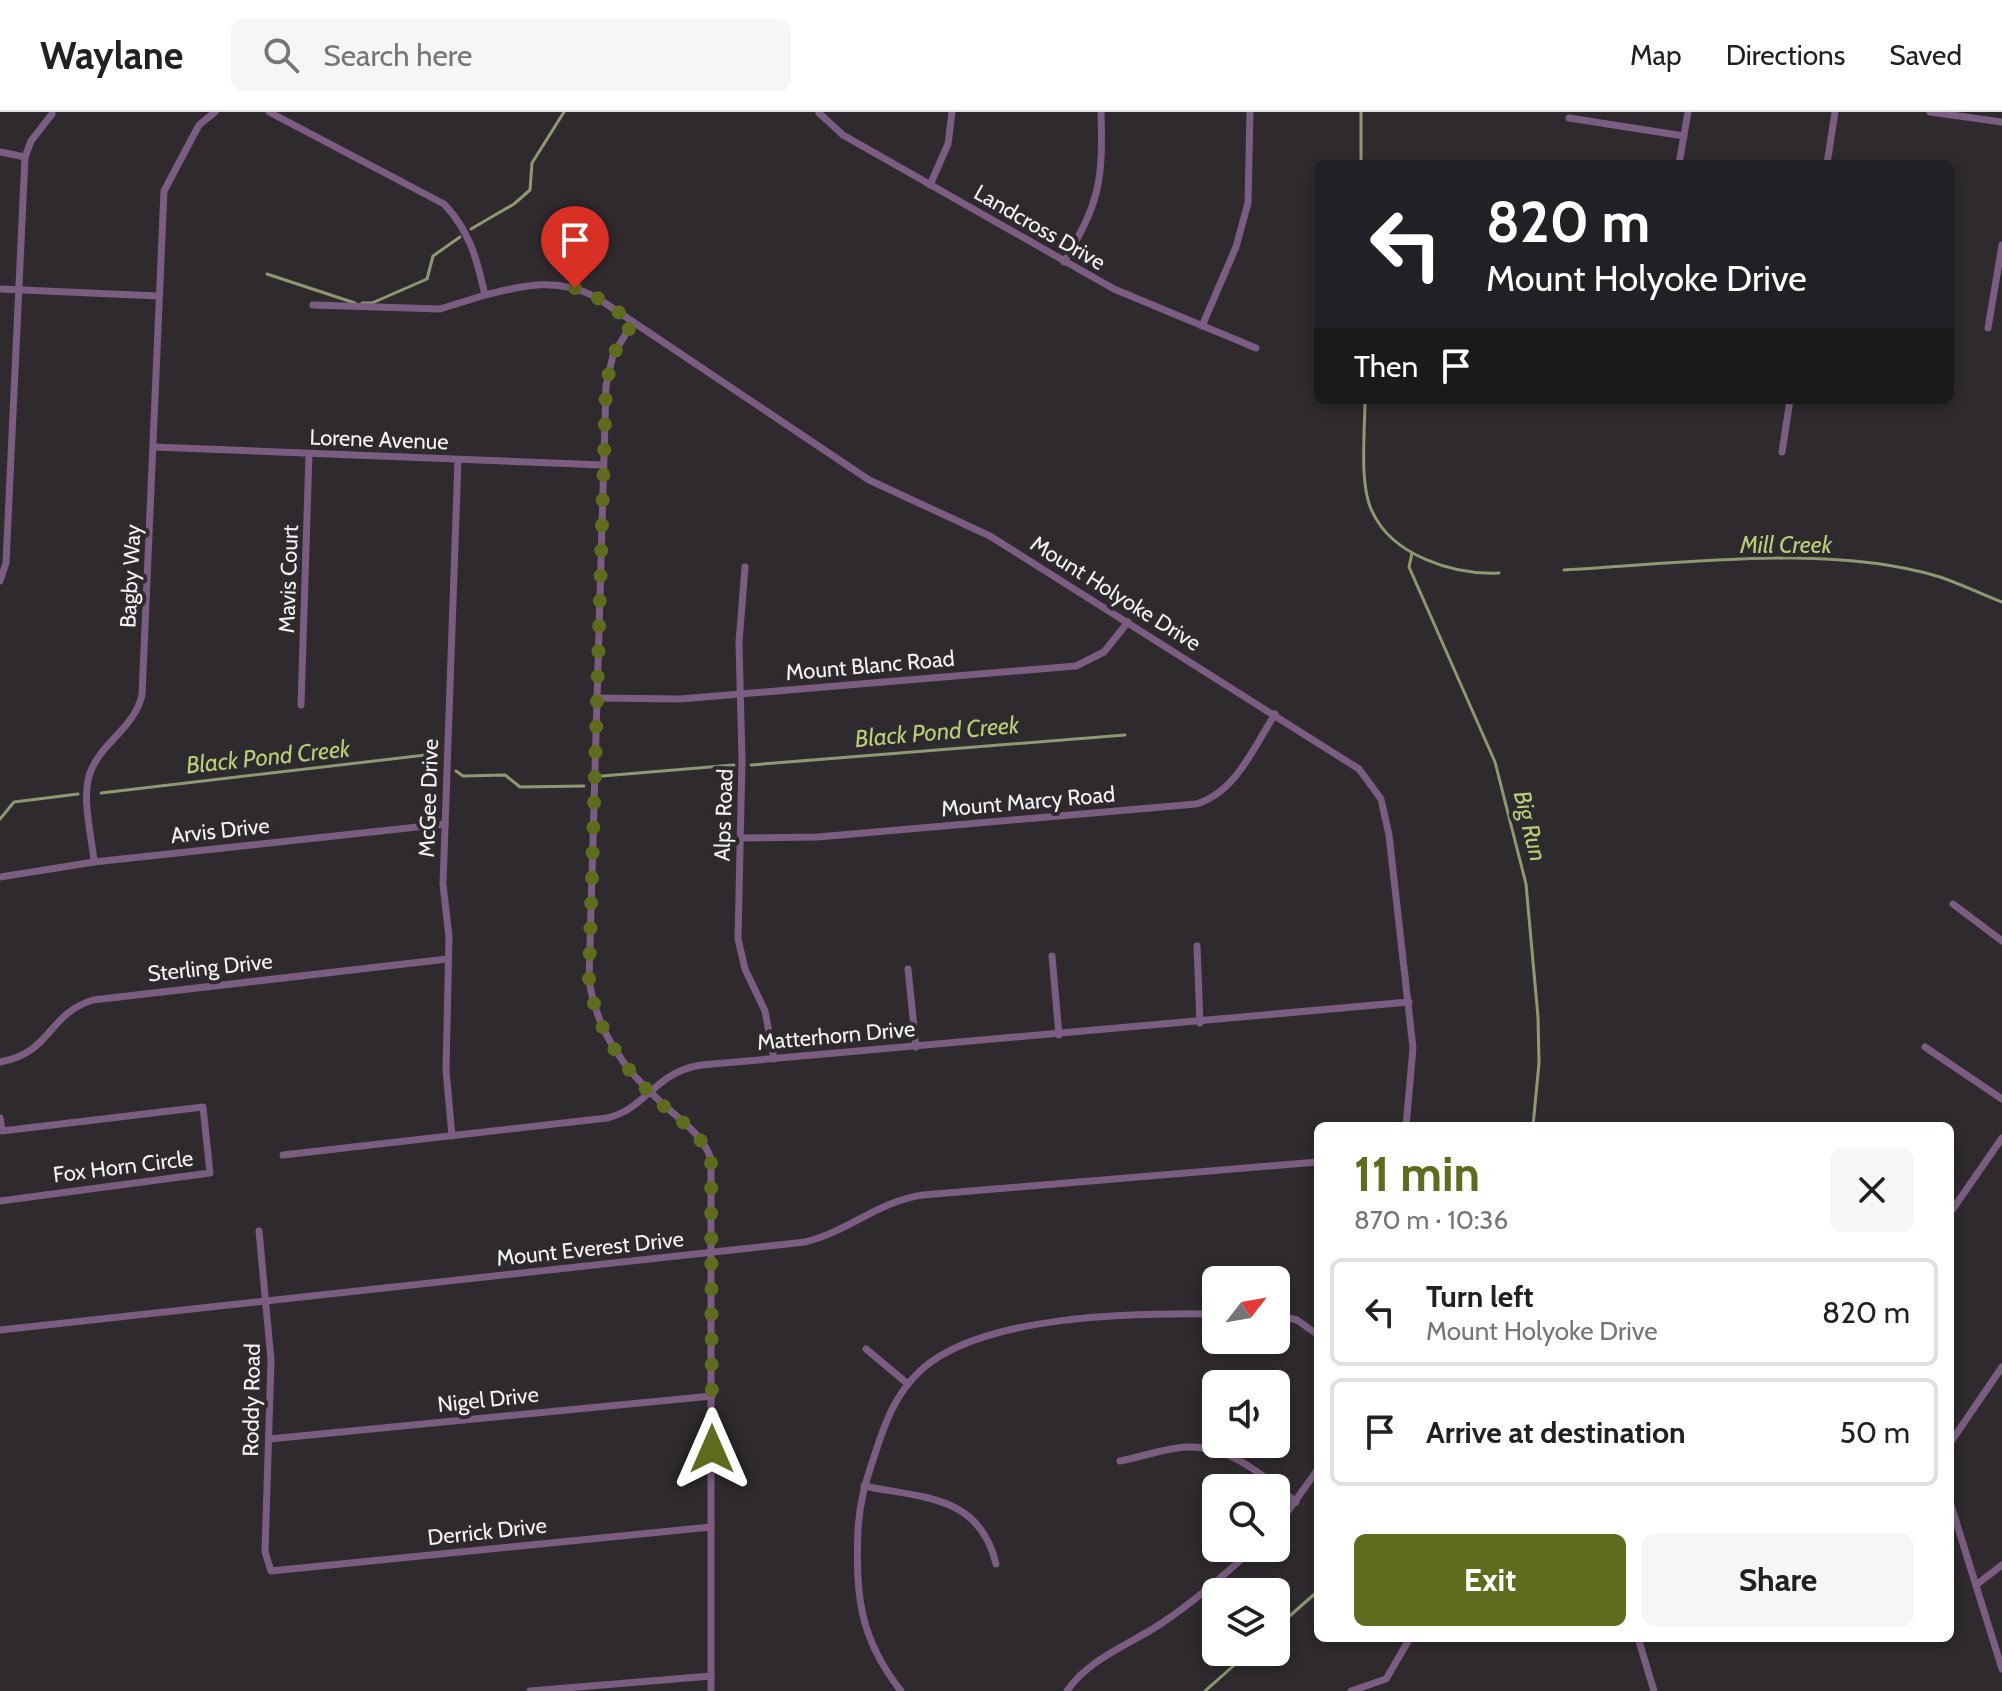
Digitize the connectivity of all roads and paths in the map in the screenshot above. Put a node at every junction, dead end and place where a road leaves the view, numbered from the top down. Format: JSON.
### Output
{"nodes":[{"id":1,"x":215,"y":112,"type":"edge"},
{"id":2,"x":269,"y":112,"type":"edge"},
{"id":3,"x":952,"y":112,"type":"edge"},
{"id":4,"x":1101,"y":112,"type":"edge"},
{"id":5,"x":1250,"y":112,"type":"edge"},
{"id":6,"x":1688,"y":112,"type":"edge"},
{"id":7,"x":1835,"y":112,"type":"edge"},
{"id":8,"x":1930,"y":112,"type":"edge"},
{"id":9,"x":819,"y":113,"type":"edge"},
{"id":10,"x":52,"y":114,"type":"edge"},
{"id":11,"x":1569,"y":118,"type":"dead end"},
{"id":12,"x":2002,"y":122,"type":"edge"},
{"id":13,"x":1684,"y":136,"type":"junction"},
{"id":14,"x":0,"y":152,"type":"edge"},
{"id":15,"x":25,"y":157,"type":"junction"},
{"id":16,"x":1680,"y":160,"type":"edge"},
{"id":17,"x":1828,"y":160,"type":"edge"},
{"id":18,"x":930,"y":185,"type":"junction"},
{"id":19,"x":2002,"y":245,"type":"edge"},
{"id":20,"x":1064,"y":262,"type":"junction"},
{"id":21,"x":0,"y":289,"type":"edge"},
{"id":22,"x":18,"y":290,"type":"junction"},
{"id":23,"x":485,"y":295,"type":"junction"},
{"id":24,"x":158,"y":296,"type":"junction"},
{"id":25,"x":313,"y":305,"type":"dead end"},
{"id":26,"x":633,"y":322,"type":"junction"},
{"id":27,"x":1202,"y":326,"type":"junction"},
{"id":28,"x":1988,"y":328,"type":"dead end"},
{"id":29,"x":1256,"y":348,"type":"dead end"},
{"id":30,"x":1789,"y":404,"type":"edge"},
{"id":31,"x":0,"y":431,"type":"edge"},
{"id":32,"x":11,"y":431,"type":"junction"},
{"id":33,"x":154,"y":447,"type":"junction"},
{"id":34,"x":1782,"y":452,"type":"dead end"},
{"id":35,"x":309,"y":454,"type":"junction"},
{"id":36,"x":458,"y":460,"type":"junction"},
{"id":37,"x":603,"y":465,"type":"junction"},
{"id":38,"x":745,"y":567,"type":"dead end"},
{"id":39,"x":0,"y":581,"type":"edge"},
{"id":40,"x":1128,"y":622,"type":"junction"},
{"id":41,"x":741,"y":694,"type":"junction"},
{"id":42,"x":596,"y":698,"type":"junction"},
{"id":43,"x":301,"y":705,"type":"dead end"},
{"id":44,"x":1275,"y":714,"type":"junction"},
{"id":45,"x":445,"y":824,"type":"junction"},
{"id":46,"x":740,"y":838,"type":"junction"},
{"id":47,"x":94,"y":862,"type":"junction"},
{"id":48,"x":0,"y":877,"type":"edge"},
{"id":49,"x":1953,"y":904,"type":"dead end"},
{"id":50,"x":2002,"y":941,"type":"edge"},
{"id":51,"x":1197,"y":946,"type":"dead end"},
{"id":52,"x":1052,"y":956,"type":"dead end"},
{"id":53,"x":447,"y":959,"type":"junction"},
{"id":54,"x":908,"y":969,"type":"dead end"},
{"id":55,"x":1409,"y":1002,"type":"junction"},
{"id":56,"x":1200,"y":1023,"type":"junction"},
{"id":57,"x":1059,"y":1035,"type":"junction"},
{"id":58,"x":916,"y":1047,"type":"junction"},
{"id":59,"x":1925,"y":1047,"type":"dead end"},
{"id":60,"x":774,"y":1059,"type":"junction"},
{"id":61,"x":0,"y":1062,"type":"edge"},
{"id":62,"x":649,"y":1093,"type":"junction"},
{"id":63,"x":2002,"y":1099,"type":"edge"},
{"id":64,"x":0,"y":1118,"type":"edge"},
{"id":65,"x":1406,"y":1122,"type":"edge"},
{"id":66,"x":452,"y":1136,"type":"junction"},
{"id":67,"x":2002,"y":1138,"type":"edge"},
{"id":68,"x":283,"y":1155,"type":"dead end"},
{"id":69,"x":1314,"y":1162,"type":"edge"},
{"id":70,"x":0,"y":1201,"type":"edge"},
{"id":71,"x":1954,"y":1207,"type":"edge"},
{"id":72,"x":259,"y":1231,"type":"dead end"},
{"id":73,"x":713,"y":1252,"type":"junction"},
{"id":74,"x":266,"y":1302,"type":"junction"},
{"id":75,"x":1202,"y":1314,"type":"edge"},
{"id":76,"x":1290,"y":1318,"type":"edge"},
{"id":77,"x":0,"y":1330,"type":"edge"},
{"id":78,"x":1314,"y":1332,"type":"edge"},
{"id":79,"x":866,"y":1349,"type":"dead end"},
{"id":80,"x":2002,"y":1367,"type":"edge"},
{"id":81,"x":908,"y":1384,"type":"junction"},
{"id":82,"x":712,"y":1396,"type":"junction"},
{"id":83,"x":1954,"y":1437,"type":"edge"},
{"id":84,"x":269,"y":1439,"type":"junction"},
{"id":85,"x":1120,"y":1461,"type":"dead end"},
{"id":86,"x":1314,"y":1475,"type":"edge"},
{"id":87,"x":864,"y":1486,"type":"junction"},
{"id":88,"x":1296,"y":1502,"type":"junction"},
{"id":89,"x":1290,"y":1510,"type":"edge"},
{"id":90,"x":1954,"y":1515,"type":"edge"},
{"id":91,"x":711,"y":1527,"type":"junction"},
{"id":92,"x":1239,"y":1562,"type":"edge"},
{"id":93,"x":996,"y":1564,"type":"dead end"},
{"id":94,"x":2002,"y":1565,"type":"edge"},
{"id":95,"x":268,"y":1569,"type":"joint"},
{"id":96,"x":1976,"y":1585,"type":"junction"},
{"id":97,"x":1408,"y":1642,"type":"edge"},
{"id":98,"x":1639,"y":1642,"type":"edge"},
{"id":99,"x":2002,"y":1669,"type":"edge"},
{"id":100,"x":711,"y":1676,"type":"junction"},
{"id":101,"x":530,"y":1691,"type":"edge"},
{"id":102,"x":711,"y":1691,"type":"edge"},
{"id":103,"x":901,"y":1691,"type":"edge"},
{"id":104,"x":1067,"y":1691,"type":"edge"},
{"id":105,"x":1351,"y":1691,"type":"edge"},
{"id":106,"x":1654,"y":1691,"type":"edge"}],
"edges":[{"from":1,"to":24,"type":"street","name":"Bagby Way"},
{"from":2,"to":23,"type":"street"},
{"from":3,"to":18,"type":"street"},
{"from":4,"to":20,"type":"street"},
{"from":5,"to":27,"type":"street"},
{"from":6,"to":13,"type":"street"},
{"from":7,"to":17,"type":"street"},
{"from":8,"to":12,"type":"street"},
{"from":9,"to":18,"type":"street","name":"Landcross Drive"},
{"from":10,"to":15,"type":"street"},
{"from":11,"to":13,"type":"street"},
{"from":13,"to":16,"type":"street"},
{"from":14,"to":15,"type":"street"},
{"from":15,"to":22,"type":"street"},
{"from":18,"to":20,"type":"street","name":"Landcross Drive"},
{"from":19,"to":28,"type":"street"},
{"from":20,"to":27,"type":"street","name":"Landcross Drive"},
{"from":21,"to":22,"type":"street"},
{"from":22,"to":24,"type":"street"},
{"from":22,"to":32,"type":"street"},
{"from":23,"to":25,"type":"street"},
{"from":23,"to":26,"type":"street","name":"Mount Holyoke Drive"},
{"from":24,"to":33,"type":"street","name":"Bagby Way"},
{"from":26,"to":37,"type":"street"},
{"from":26,"to":40,"type":"street","name":"Mount Holyoke Drive"},
{"from":27,"to":29,"type":"street","name":"Landcross Drive"},
{"from":30,"to":34,"type":"street"},
{"from":31,"to":32,"type":"street"},
{"from":32,"to":39,"type":"street"},
{"from":33,"to":35,"type":"street","name":"Lorene Avenue"},
{"from":33,"to":47,"type":"street","name":"Bagby Way"},
{"from":35,"to":36,"type":"street","name":"Lorene Avenue"},
{"from":35,"to":43,"type":"street","name":"Mavis Court"},
{"from":36,"to":37,"type":"street","name":"Lorene Avenue"},
{"from":36,"to":45,"type":"street","name":"McGee Drive"},
{"from":37,"to":42,"type":"street"},
{"from":38,"to":41,"type":"street","name":"Alps Road"},
{"from":40,"to":41,"type":"street","name":"Mount Blanc Road"},
{"from":40,"to":44,"type":"street","name":"Mount Holyoke Drive"},
{"from":41,"to":42,"type":"street","name":"Mount Blanc Road"},
{"from":41,"to":46,"type":"street","name":"Alps Road"},
{"from":42,"to":62,"type":"street"},
{"from":44,"to":46,"type":"street","name":"Mount Marcy Road"},
{"from":44,"to":55,"type":"street","name":"Mount Holyoke Drive"},
{"from":45,"to":47,"type":"street","name":"Arvis Drive"},
{"from":45,"to":53,"type":"street","name":"McGee Drive"},
{"from":46,"to":60,"type":"street","name":"Alps Road"},
{"from":47,"to":48,"type":"street","name":"Arvis Drive"},
{"from":49,"to":50,"type":"street"},
{"from":51,"to":56,"type":"street"},
{"from":52,"to":57,"type":"street"},
{"from":53,"to":61,"type":"street","name":"Sterling Drive"},
{"from":53,"to":66,"type":"street","name":"McGee Drive"},
{"from":54,"to":58,"type":"street"},
{"from":55,"to":56,"type":"street","name":"Matterhorn Drive"},
{"from":55,"to":65,"type":"street","name":"Mount Holyoke Drive"},
{"from":56,"to":57,"type":"street","name":"Matterhorn Drive"},
{"from":57,"to":58,"type":"street","name":"Matterhorn Drive"},
{"from":58,"to":60,"type":"street","name":"Matterhorn Drive"},
{"from":59,"to":63,"type":"street"},
{"from":60,"to":62,"type":"street","name":"Matterhorn Drive"},
{"from":62,"to":66,"type":"street","name":"Matterhorn Drive"},
{"from":62,"to":73,"type":"street"},
{"from":64,"to":70,"type":"street","name":"Fox Horn Circle"},
{"from":66,"to":68,"type":"street","name":"Matterhorn Drive"},
{"from":67,"to":71,"type":"street"},
{"from":69,"to":73,"type":"street","name":"Mount Everest Drive"},
{"from":72,"to":74,"type":"street","name":"Roddy Road"},
{"from":73,"to":74,"type":"street","name":"Mount Everest Drive"},
{"from":73,"to":82,"type":"street"},
{"from":74,"to":77,"type":"street","name":"Mount Everest Drive"},
{"from":74,"to":84,"type":"street","name":"Roddy Road"},
{"from":75,"to":81,"type":"street"},
{"from":76,"to":78,"type":"street"},
{"from":79,"to":81,"type":"street"},
{"from":80,"to":83,"type":"street"},
{"from":81,"to":87,"type":"street"},
{"from":82,"to":84,"type":"street","name":"Nigel Drive"},
{"from":82,"to":91,"type":"street"},
{"from":84,"to":95,"type":"street","name":"Roddy Road"},
{"from":85,"to":88,"type":"street"},
{"from":86,"to":88,"type":"street"},
{"from":87,"to":93,"type":"street"},
{"from":87,"to":103,"type":"street"},
{"from":88,"to":89,"type":"street"},
{"from":90,"to":96,"type":"street"},
{"from":91,"to":95,"type":"street","name":"Derrick Drive"},
{"from":91,"to":100,"type":"street"},
{"from":92,"to":104,"type":"street"},
{"from":94,"to":96,"type":"street"},
{"from":96,"to":99,"type":"street"},
{"from":97,"to":105,"type":"street"},
{"from":98,"to":106,"type":"street"},
{"from":100,"to":101,"type":"street"},
{"from":100,"to":102,"type":"street"}]}
